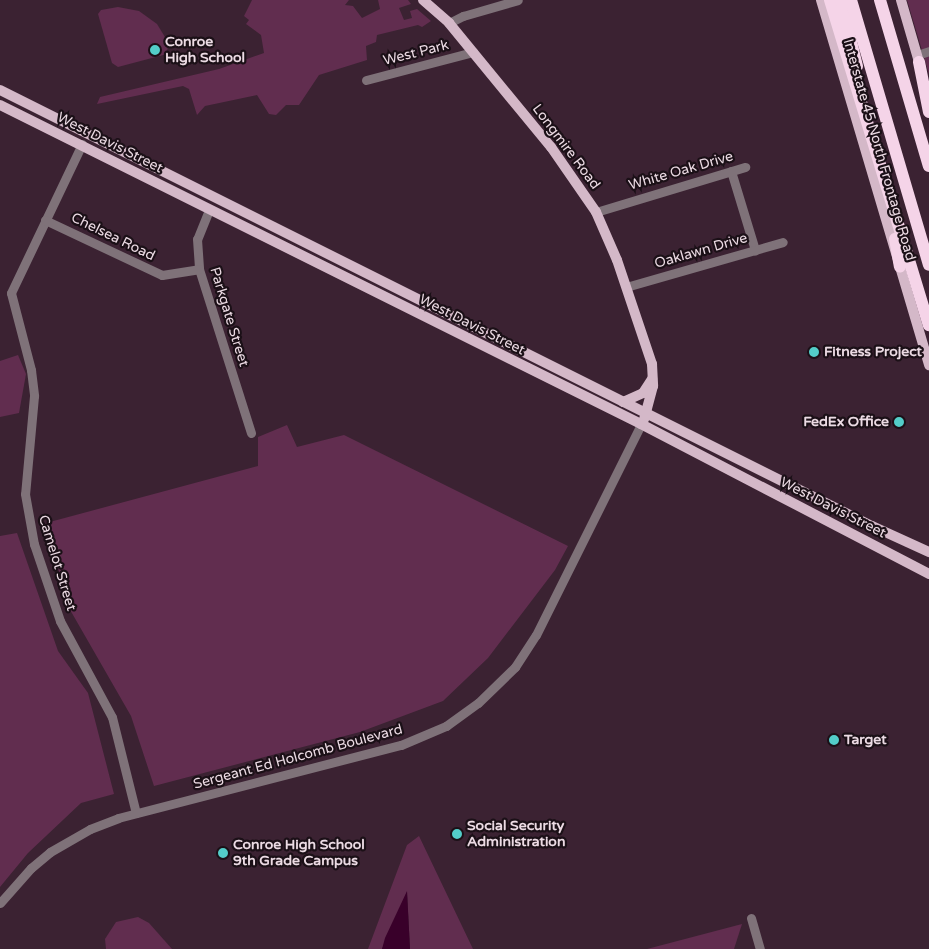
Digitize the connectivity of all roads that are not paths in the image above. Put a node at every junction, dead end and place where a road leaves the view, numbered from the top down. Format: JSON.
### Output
{"nodes":[{"id":1,"x":423,"y":0,"type":"edge"},
{"id":2,"x":518,"y":0,"type":"edge"},
{"id":3,"x":821,"y":0,"type":"edge"},
{"id":4,"x":830,"y":0,"type":"edge"},
{"id":5,"x":841,"y":0,"type":"edge"},
{"id":6,"x":851,"y":0,"type":"edge"},
{"id":7,"x":880,"y":0,"type":"edge"},
{"id":8,"x":901,"y":0,"type":"edge"},
{"id":9,"x":449,"y":23,"type":"junction"},
{"id":10,"x":474,"y":52,"type":"junction"},
{"id":11,"x":929,"y":52,"type":"edge"},
{"id":12,"x":918,"y":59,"type":"junction"},
{"id":13,"x":366,"y":80,"type":"dead end"},
{"id":14,"x":0,"y":90,"type":"edge"},
{"id":15,"x":929,"y":95,"type":"edge"},
{"id":16,"x":0,"y":105,"type":"edge"},
{"id":17,"x":929,"y":112,"type":"edge"},
{"id":18,"x":82,"y":144,"type":"junction"},
{"id":19,"x":136,"y":159,"type":"junction"},
{"id":20,"x":929,"y":166,"type":"edge"},
{"id":21,"x":745,"y":167,"type":"dead end"},
{"id":22,"x":731,"y":171,"type":"junction"},
{"id":23,"x":160,"y":184,"type":"junction"},
{"id":24,"x":218,"y":200,"type":"junction"},
{"id":25,"x":210,"y":210,"type":"junction"},
{"id":26,"x":596,"y":212,"type":"junction"},
{"id":27,"x":45,"y":220,"type":"junction"},
{"id":28,"x":267,"y":224,"type":"junction"},
{"id":29,"x":783,"y":242,"type":"dead end"},
{"id":30,"x":755,"y":250,"type":"junction"},
{"id":31,"x":929,"y":265,"type":"edge"},
{"id":32,"x":900,"y":267,"type":"junction"},
{"id":33,"x":199,"y":269,"type":"junction"},
{"id":34,"x":626,"y":287,"type":"junction"},
{"id":35,"x":372,"y":291,"type":"junction"},
{"id":36,"x":438,"y":310,"type":"junction"},
{"id":37,"x":929,"y":325,"type":"edge"},
{"id":38,"x":929,"y":366,"type":"edge"},
{"id":39,"x":654,"y":376,"type":"junction"},
{"id":40,"x":623,"y":402,"type":"junction"},
{"id":41,"x":646,"y":414,"type":"junction"},
{"id":42,"x":641,"y":424,"type":"junction"},
{"id":43,"x":251,"y":433,"type":"dead end"},
{"id":44,"x":929,"y":552,"type":"edge"},
{"id":45,"x":929,"y":574,"type":"edge"},
{"id":46,"x":136,"y":814,"type":"junction"},
{"id":47,"x":0,"y":903,"type":"edge"},
{"id":48,"x":751,"y":918,"type":"dead end"},
{"id":49,"x":760,"y":949,"type":"edge"}],
"edges":[{"from":1,"to":9,"type":"main road","name":"Longmire Road"},
{"from":2,"to":9,"type":"street"},
{"from":3,"to":32,"type":"main road","name":"Interstate 45 North Frontage Road"},
{"from":4,"to":37,"type":"highway"},
{"from":5,"to":32,"type":"highway"},
{"from":6,"to":31,"type":"highway"},
{"from":7,"to":20,"type":"highway"},
{"from":8,"to":12,"type":"main road"},
{"from":9,"to":10,"type":"main road","name":"Longmire Road"},
{"from":10,"to":13,"type":"street","name":"West Park"},
{"from":10,"to":26,"type":"main road","name":"Longmire Road"},
{"from":11,"to":12,"type":"street"},
{"from":12,"to":15,"type":"main road"},
{"from":12,"to":17,"type":"highway"},
{"from":14,"to":19,"type":"main road","name":"West Davis Street"},
{"from":16,"to":18,"type":"main road","name":"West Davis Street"},
{"from":18,"to":19,"type":"main road"},
{"from":18,"to":23,"type":"main road","name":"West Davis Street"},
{"from":18,"to":27,"type":"street","name":"Camelot Street"},
{"from":19,"to":24,"type":"main road","name":"West Davis Street"},
{"from":21,"to":22,"type":"street","name":"White Oak Drive"},
{"from":22,"to":26,"type":"street","name":"White Oak Drive"},
{"from":22,"to":30,"type":"street"},
{"from":23,"to":24,"type":"main road"},
{"from":23,"to":25,"type":"main road","name":"West Davis Street"},
{"from":24,"to":28,"type":"main road","name":"West Davis Street"},
{"from":25,"to":28,"type":"main road"},
{"from":25,"to":33,"type":"street","name":"Parkgate Street"},
{"from":25,"to":35,"type":"main road","name":"West Davis Street"},
{"from":26,"to":34,"type":"main road","name":"Longmire Road"},
{"from":27,"to":33,"type":"street","name":"Chelsea Road"},
{"from":27,"to":46,"type":"street","name":"Camelot Street"},
{"from":28,"to":36,"type":"main road","name":"West Davis Street"},
{"from":29,"to":30,"type":"street","name":"Oaklawn Drive"},
{"from":30,"to":34,"type":"street","name":"Oaklawn Drive"},
{"from":32,"to":38,"type":"main road","name":"Interstate 45 North Frontage Road"},
{"from":33,"to":43,"type":"street","name":"Parkgate Street"},
{"from":34,"to":39,"type":"main road","name":"Longmire Road"},
{"from":35,"to":36,"type":"main road"},
{"from":35,"to":42,"type":"main road","name":"West Davis Street"},
{"from":36,"to":40,"type":"main road","name":"West Davis Street"},
{"from":39,"to":40,"type":"main road"},
{"from":39,"to":41,"type":"main road","name":"Longmire Road"},
{"from":40,"to":41,"type":"main road","name":"West Davis Street"},
{"from":41,"to":42,"type":"main road","name":"Longmire Road"},
{"from":41,"to":44,"type":"main road","name":"West Davis Street"},
{"from":42,"to":45,"type":"main road","name":"West Davis Street"},
{"from":42,"to":46,"type":"street","name":"Sergeant Ed Holcomb Boulevard"},
{"from":46,"to":47,"type":"street","name":"Sergeant Ed Holcomb Boulevard"},
{"from":48,"to":49,"type":"street"}]}
